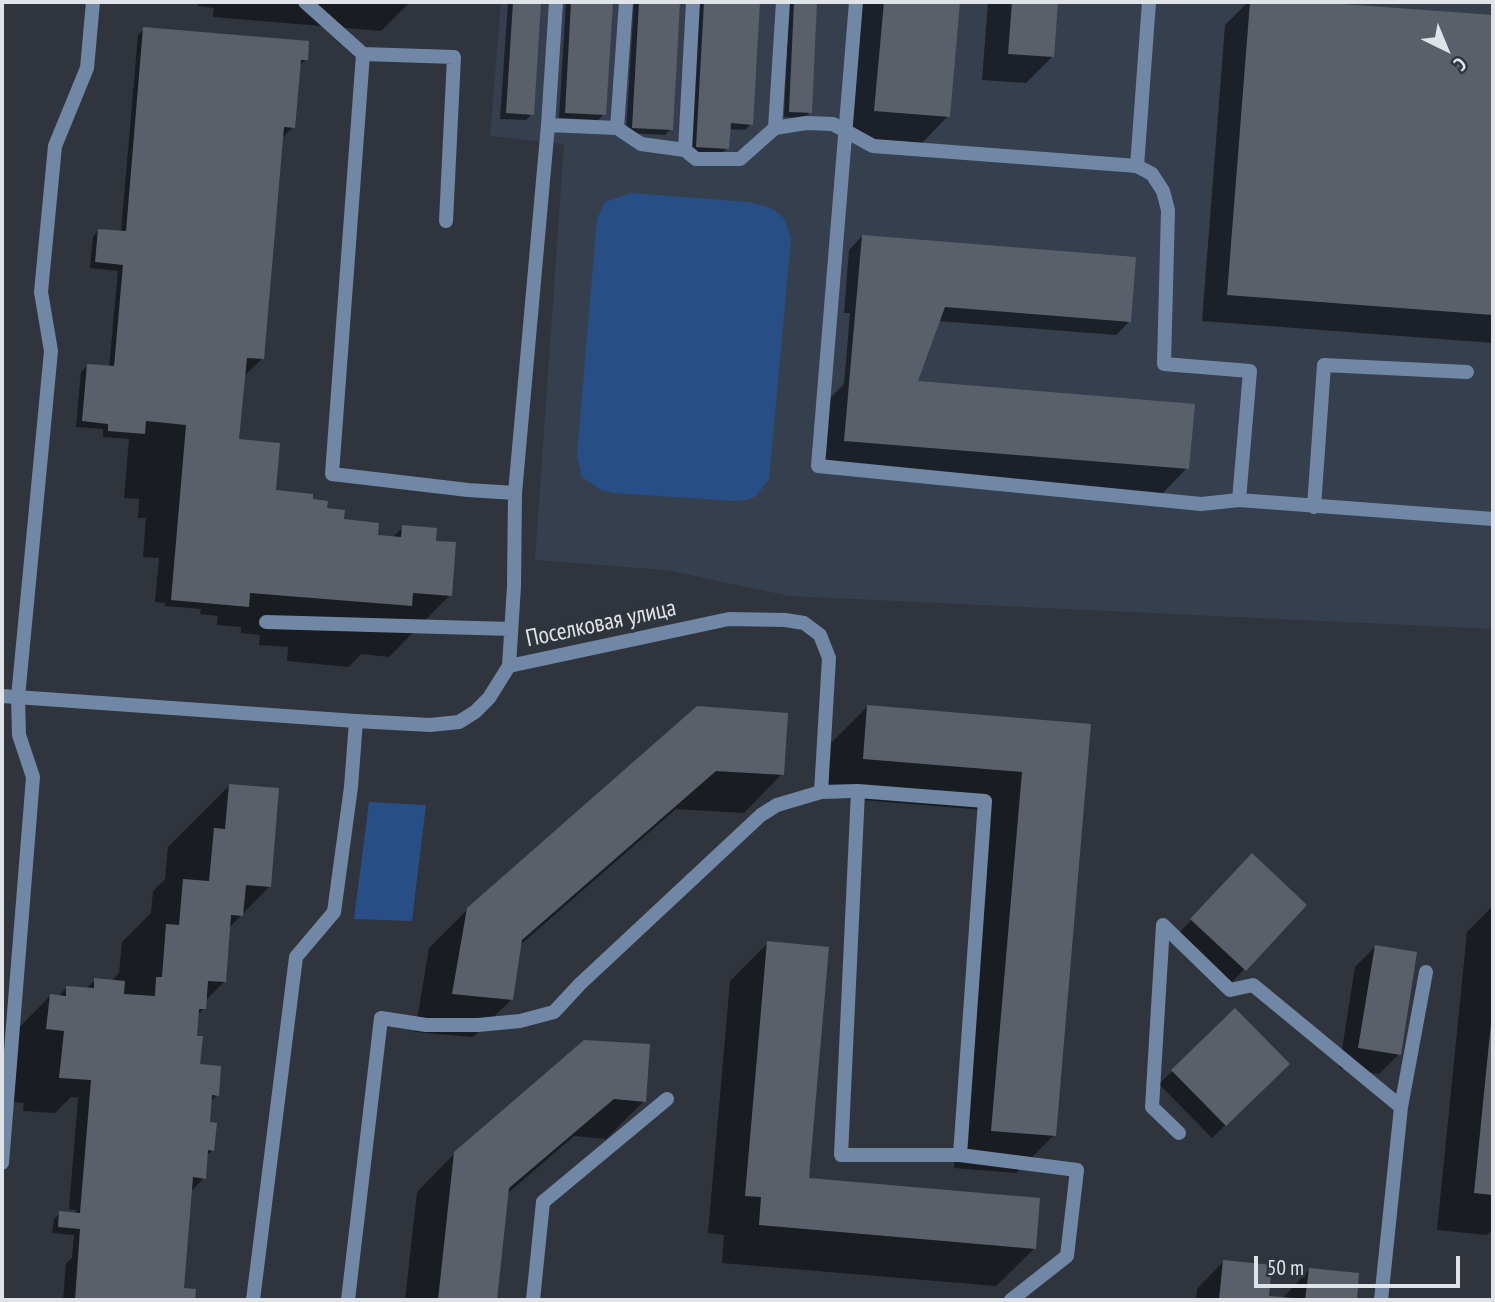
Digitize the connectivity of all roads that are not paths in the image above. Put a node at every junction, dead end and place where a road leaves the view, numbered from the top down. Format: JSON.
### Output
{"nodes":[{"id":1,"x":93,"y":2,"type":"edge"},
{"id":2,"x":305,"y":2,"type":"edge"},
{"id":3,"x":556,"y":2,"type":"edge"},
{"id":4,"x":626,"y":2,"type":"edge"},
{"id":5,"x":693,"y":2,"type":"edge"},
{"id":6,"x":783,"y":2,"type":"edge"},
{"id":7,"x":856,"y":2,"type":"edge"},
{"id":8,"x":1149,"y":2,"type":"edge"},
{"id":9,"x":363,"y":54,"type":"junction"},
{"id":10,"x":548,"y":125,"type":"junction"},
{"id":11,"x":617,"y":128,"type":"junction"},
{"id":12,"x":775,"y":128,"type":"junction"},
{"id":13,"x":847,"y":131,"type":"junction"},
{"id":14,"x":685,"y":150,"type":"junction"},
{"id":15,"x":1137,"y":166,"type":"junction"},
{"id":16,"x":446,"y":221,"type":"dead end"},
{"id":17,"x":1467,"y":372,"type":"dead end"},
{"id":18,"x":515,"y":493,"type":"junction"},
{"id":19,"x":1239,"y":500,"type":"junction"},
{"id":20,"x":1314,"y":508,"type":"junction"},
{"id":21,"x":1493,"y":519,"type":"edge"},
{"id":22,"x":266,"y":622,"type":"dead end"},
{"id":23,"x":511,"y":629,"type":"junction"},
{"id":24,"x":509,"y":666,"type":"junction"},
{"id":25,"x":2,"y":696,"type":"edge"},
{"id":26,"x":18,"y":697,"type":"junction"},
{"id":27,"x":356,"y":721,"type":"junction"},
{"id":28,"x":858,"y":791,"type":"junction"},
{"id":29,"x":821,"y":792,"type":"junction"},
{"id":30,"x":1426,"y":972,"type":"dead end"},
{"id":31,"x":667,"y":1099,"type":"dead end"},
{"id":32,"x":1401,"y":1107,"type":"junction"},
{"id":33,"x":1179,"y":1133,"type":"dead end"},
{"id":34,"x":960,"y":1155,"type":"junction"},
{"id":35,"x":2,"y":1163,"type":"edge"},
{"id":36,"x":253,"y":1300,"type":"edge"},
{"id":37,"x":348,"y":1300,"type":"edge"},
{"id":38,"x":533,"y":1300,"type":"edge"},
{"id":39,"x":1011,"y":1300,"type":"edge"},
{"id":40,"x":1381,"y":1300,"type":"edge"}],
"edges":[{"from":1,"to":26,"type":"street"},
{"from":2,"to":9,"type":"street"},
{"from":3,"to":10,"type":"street"},
{"from":4,"to":11,"type":"street"},
{"from":5,"to":14,"type":"street"},
{"from":6,"to":12,"type":"street"},
{"from":7,"to":13,"type":"street"},
{"from":8,"to":15,"type":"street"},
{"from":9,"to":16,"type":"street"},
{"from":9,"to":18,"type":"street"},
{"from":10,"to":11,"type":"street"},
{"from":10,"to":18,"type":"street"},
{"from":11,"to":14,"type":"street"},
{"from":12,"to":13,"type":"street"},
{"from":12,"to":14,"type":"street"},
{"from":13,"to":15,"type":"street"},
{"from":13,"to":19,"type":"street"},
{"from":15,"to":19,"type":"street"},
{"from":17,"to":20,"type":"street"},
{"from":18,"to":23,"type":"street"},
{"from":19,"to":20,"type":"street"},
{"from":20,"to":21,"type":"street"},
{"from":22,"to":23,"type":"street"},
{"from":23,"to":24,"type":"street"},
{"from":24,"to":27,"type":"street","name":"Поселковая улица"},
{"from":24,"to":29,"type":"street","name":"Поселковая улица"},
{"from":25,"to":26,"type":"street","name":"Поселковая улица"},
{"from":26,"to":27,"type":"street","name":"Поселковая улица"},
{"from":26,"to":35,"type":"street"},
{"from":27,"to":36,"type":"street"},
{"from":28,"to":29,"type":"street"},
{"from":28,"to":34,"type":"street"},
{"from":28,"to":34,"type":"street"},
{"from":29,"to":37,"type":"street"},
{"from":30,"to":32,"type":"street"},
{"from":31,"to":38,"type":"street"},
{"from":32,"to":33,"type":"street"},
{"from":32,"to":40,"type":"street"},
{"from":34,"to":39,"type":"street"}]}
